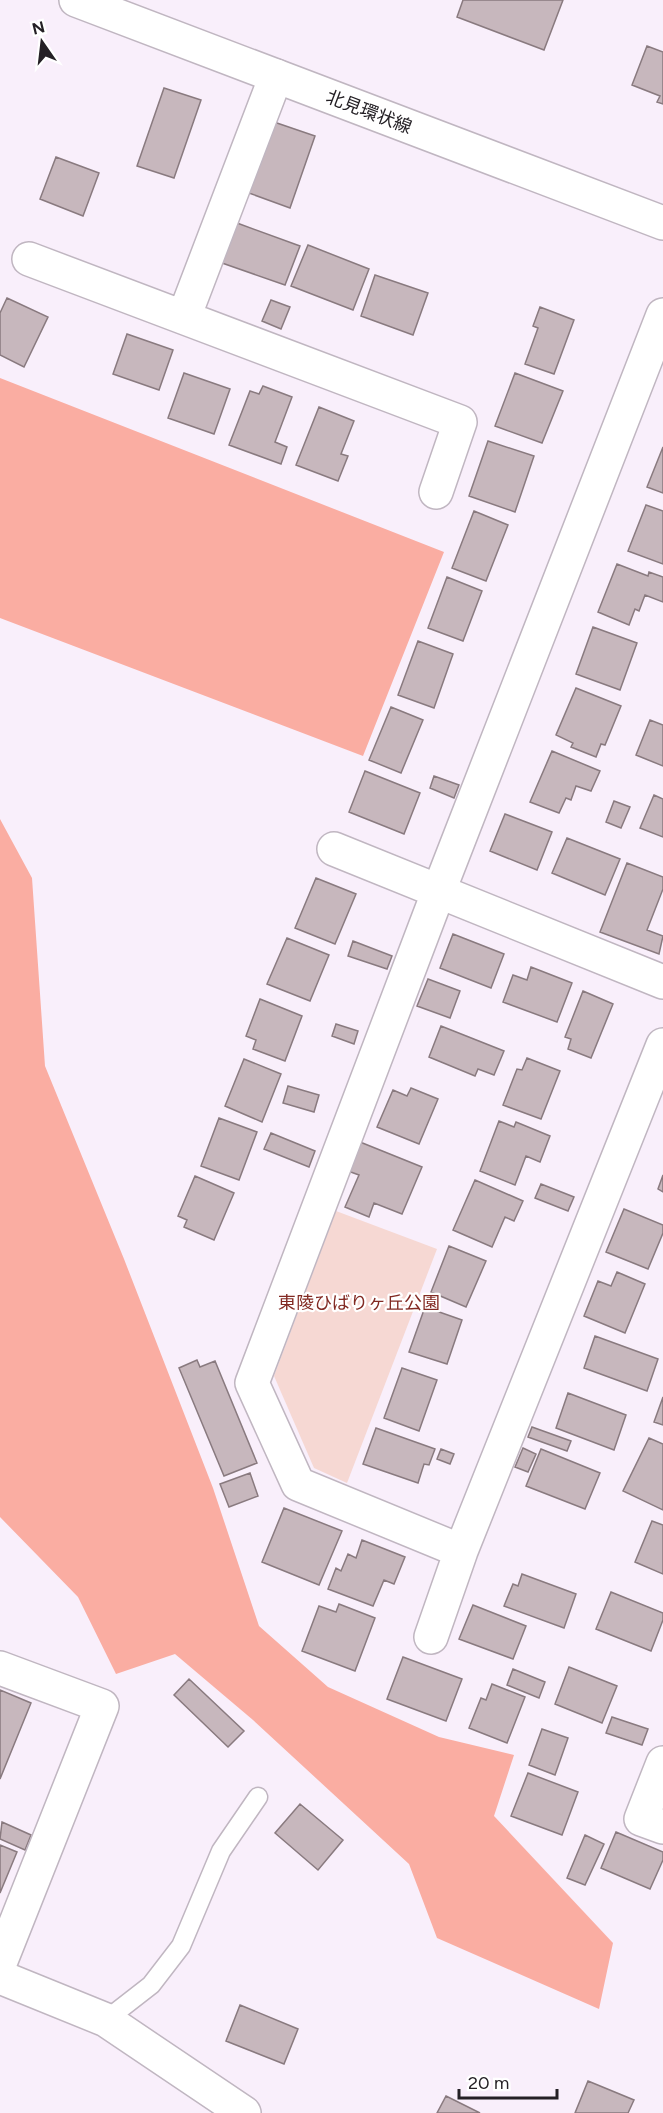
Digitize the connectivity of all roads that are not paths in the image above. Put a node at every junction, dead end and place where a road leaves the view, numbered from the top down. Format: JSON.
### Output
{"nodes":[{"id":1,"x":76,"y":0,"type":"edge"},
{"id":2,"x":276,"y":76,"type":"junction"},
{"id":3,"x":663,"y":223,"type":"edge"},
{"id":4,"x":29,"y":259,"type":"dead end"},
{"id":5,"x":663,"y":315,"type":"edge"},
{"id":6,"x":184,"y":317,"type":"junction"},
{"id":7,"x":436,"y":492,"type":"dead end"},
{"id":8,"x":334,"y":849,"type":"dead end"},
{"id":9,"x":438,"y":893,"type":"junction"},
{"id":10,"x":663,"y":982,"type":"edge"},
{"id":11,"x":663,"y":1045,"type":"edge"},
{"id":12,"x":461,"y":1551,"type":"junction"},
{"id":13,"x":431,"y":1637,"type":"dead end"},
{"id":14,"x":0,"y":1668,"type":"edge"},
{"id":15,"x":663,"y":1763,"type":"edge"},
{"id":16,"x":258,"y":1797,"type":"dead end"},
{"id":17,"x":663,"y":1827,"type":"edge"},
{"id":18,"x":0,"y":1963,"type":"edge"},
{"id":19,"x":0,"y":1977,"type":"edge"},
{"id":20,"x":106,"y":2020,"type":"junction"},
{"id":21,"x":244,"y":2113,"type":"edge"}],
"edges":[{"from":1,"to":2,"type":"street","name":"北見環状線"},
{"from":2,"to":3,"type":"street","name":"北見環状線"},
{"from":2,"to":6,"type":"street"},
{"from":4,"to":6,"type":"street"},
{"from":5,"to":9,"type":"street"},
{"from":6,"to":7,"type":"street"},
{"from":8,"to":9,"type":"street"},
{"from":9,"to":10,"type":"street"},
{"from":9,"to":12,"type":"street"},
{"from":11,"to":12,"type":"street"},
{"from":12,"to":13,"type":"street"},
{"from":14,"to":18,"type":"street"},
{"from":15,"to":17,"type":"street"},
{"from":16,"to":20,"type":"lane"},
{"from":19,"to":20,"type":"street"},
{"from":20,"to":21,"type":"street"}]}
